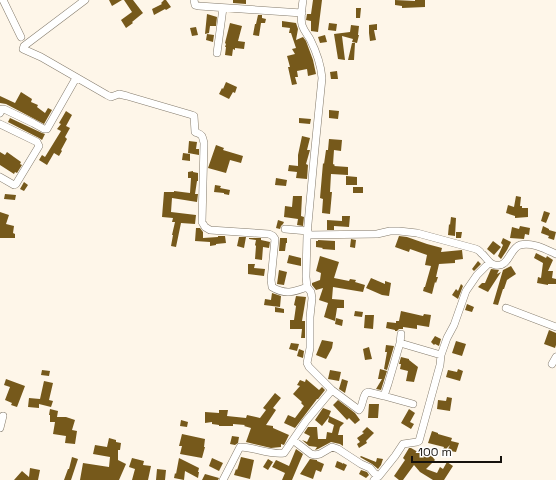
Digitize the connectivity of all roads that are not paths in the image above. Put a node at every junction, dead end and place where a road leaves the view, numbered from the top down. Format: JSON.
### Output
{"nodes":[{"id":1,"x":3,"y":0,"type":"edge"},
{"id":2,"x":85,"y":0,"type":"edge"},
{"id":3,"x":194,"y":0,"type":"edge"},
{"id":4,"x":303,"y":0,"type":"edge"},
{"id":5,"x":223,"y":8,"type":"junction"},
{"id":6,"x":302,"y":13,"type":"junction"},
{"id":7,"x":21,"y":37,"type":"dead end"},
{"id":8,"x":217,"y":53,"type":"dead end"},
{"id":9,"x":76,"y":78,"type":"junction"},
{"id":10,"x":0,"y":113,"type":"edge"},
{"id":11,"x":0,"y":124,"type":"edge"},
{"id":12,"x":2,"y":178,"type":"edge"},
{"id":13,"x":0,"y":186,"type":"edge"},
{"id":14,"x":285,"y":229,"type":"dead end"},
{"id":15,"x":308,"y":233,"type":"junction"},
{"id":16,"x":556,"y":254,"type":"edge"},
{"id":17,"x":490,"y":262,"type":"junction"},
{"id":18,"x":307,"y":287,"type":"junction"},
{"id":19,"x":506,"y":308,"type":"dead end"},
{"id":20,"x":556,"y":327,"type":"edge"},
{"id":21,"x":401,"y":334,"type":"dead end"},
{"id":22,"x":400,"y":343,"type":"junction"},
{"id":23,"x":440,"y":355,"type":"junction"},
{"id":24,"x":556,"y":357,"type":"edge"},
{"id":25,"x":552,"y":364,"type":"dead end"},
{"id":26,"x":332,"y":390,"type":"junction"},
{"id":27,"x":384,"y":396,"type":"junction"},
{"id":28,"x":413,"y":404,"type":"dead end"},
{"id":29,"x":3,"y":416,"type":"dead end"},
{"id":30,"x":0,"y":428,"type":"edge"},
{"id":31,"x":293,"y":440,"type":"junction"},
{"id":32,"x":376,"y":478,"type":"edge"},
{"id":33,"x":223,"y":480,"type":"edge"}],
"edges":[{"from":1,"to":7,"type":"street"},
{"from":2,"to":9,"type":"street"},
{"from":3,"to":5,"type":"street"},
{"from":4,"to":6,"type":"street"},
{"from":5,"to":6,"type":"street"},
{"from":5,"to":8,"type":"street"},
{"from":6,"to":15,"type":"street"},
{"from":9,"to":10,"type":"street"},
{"from":9,"to":18,"type":"street"},
{"from":11,"to":12,"type":"street"},
{"from":12,"to":13,"type":"street"},
{"from":14,"to":15,"type":"street"},
{"from":15,"to":17,"type":"street"},
{"from":15,"to":18,"type":"street"},
{"from":16,"to":17,"type":"street"},
{"from":17,"to":23,"type":"street"},
{"from":18,"to":26,"type":"street"},
{"from":19,"to":20,"type":"street"},
{"from":21,"to":22,"type":"street"},
{"from":22,"to":23,"type":"street"},
{"from":22,"to":27,"type":"street"},
{"from":23,"to":32,"type":"street"},
{"from":24,"to":25,"type":"street"},
{"from":26,"to":27,"type":"street"},
{"from":26,"to":31,"type":"street"},
{"from":27,"to":28,"type":"street"},
{"from":29,"to":30,"type":"street"},
{"from":31,"to":32,"type":"street"},
{"from":31,"to":33,"type":"street"}]}
